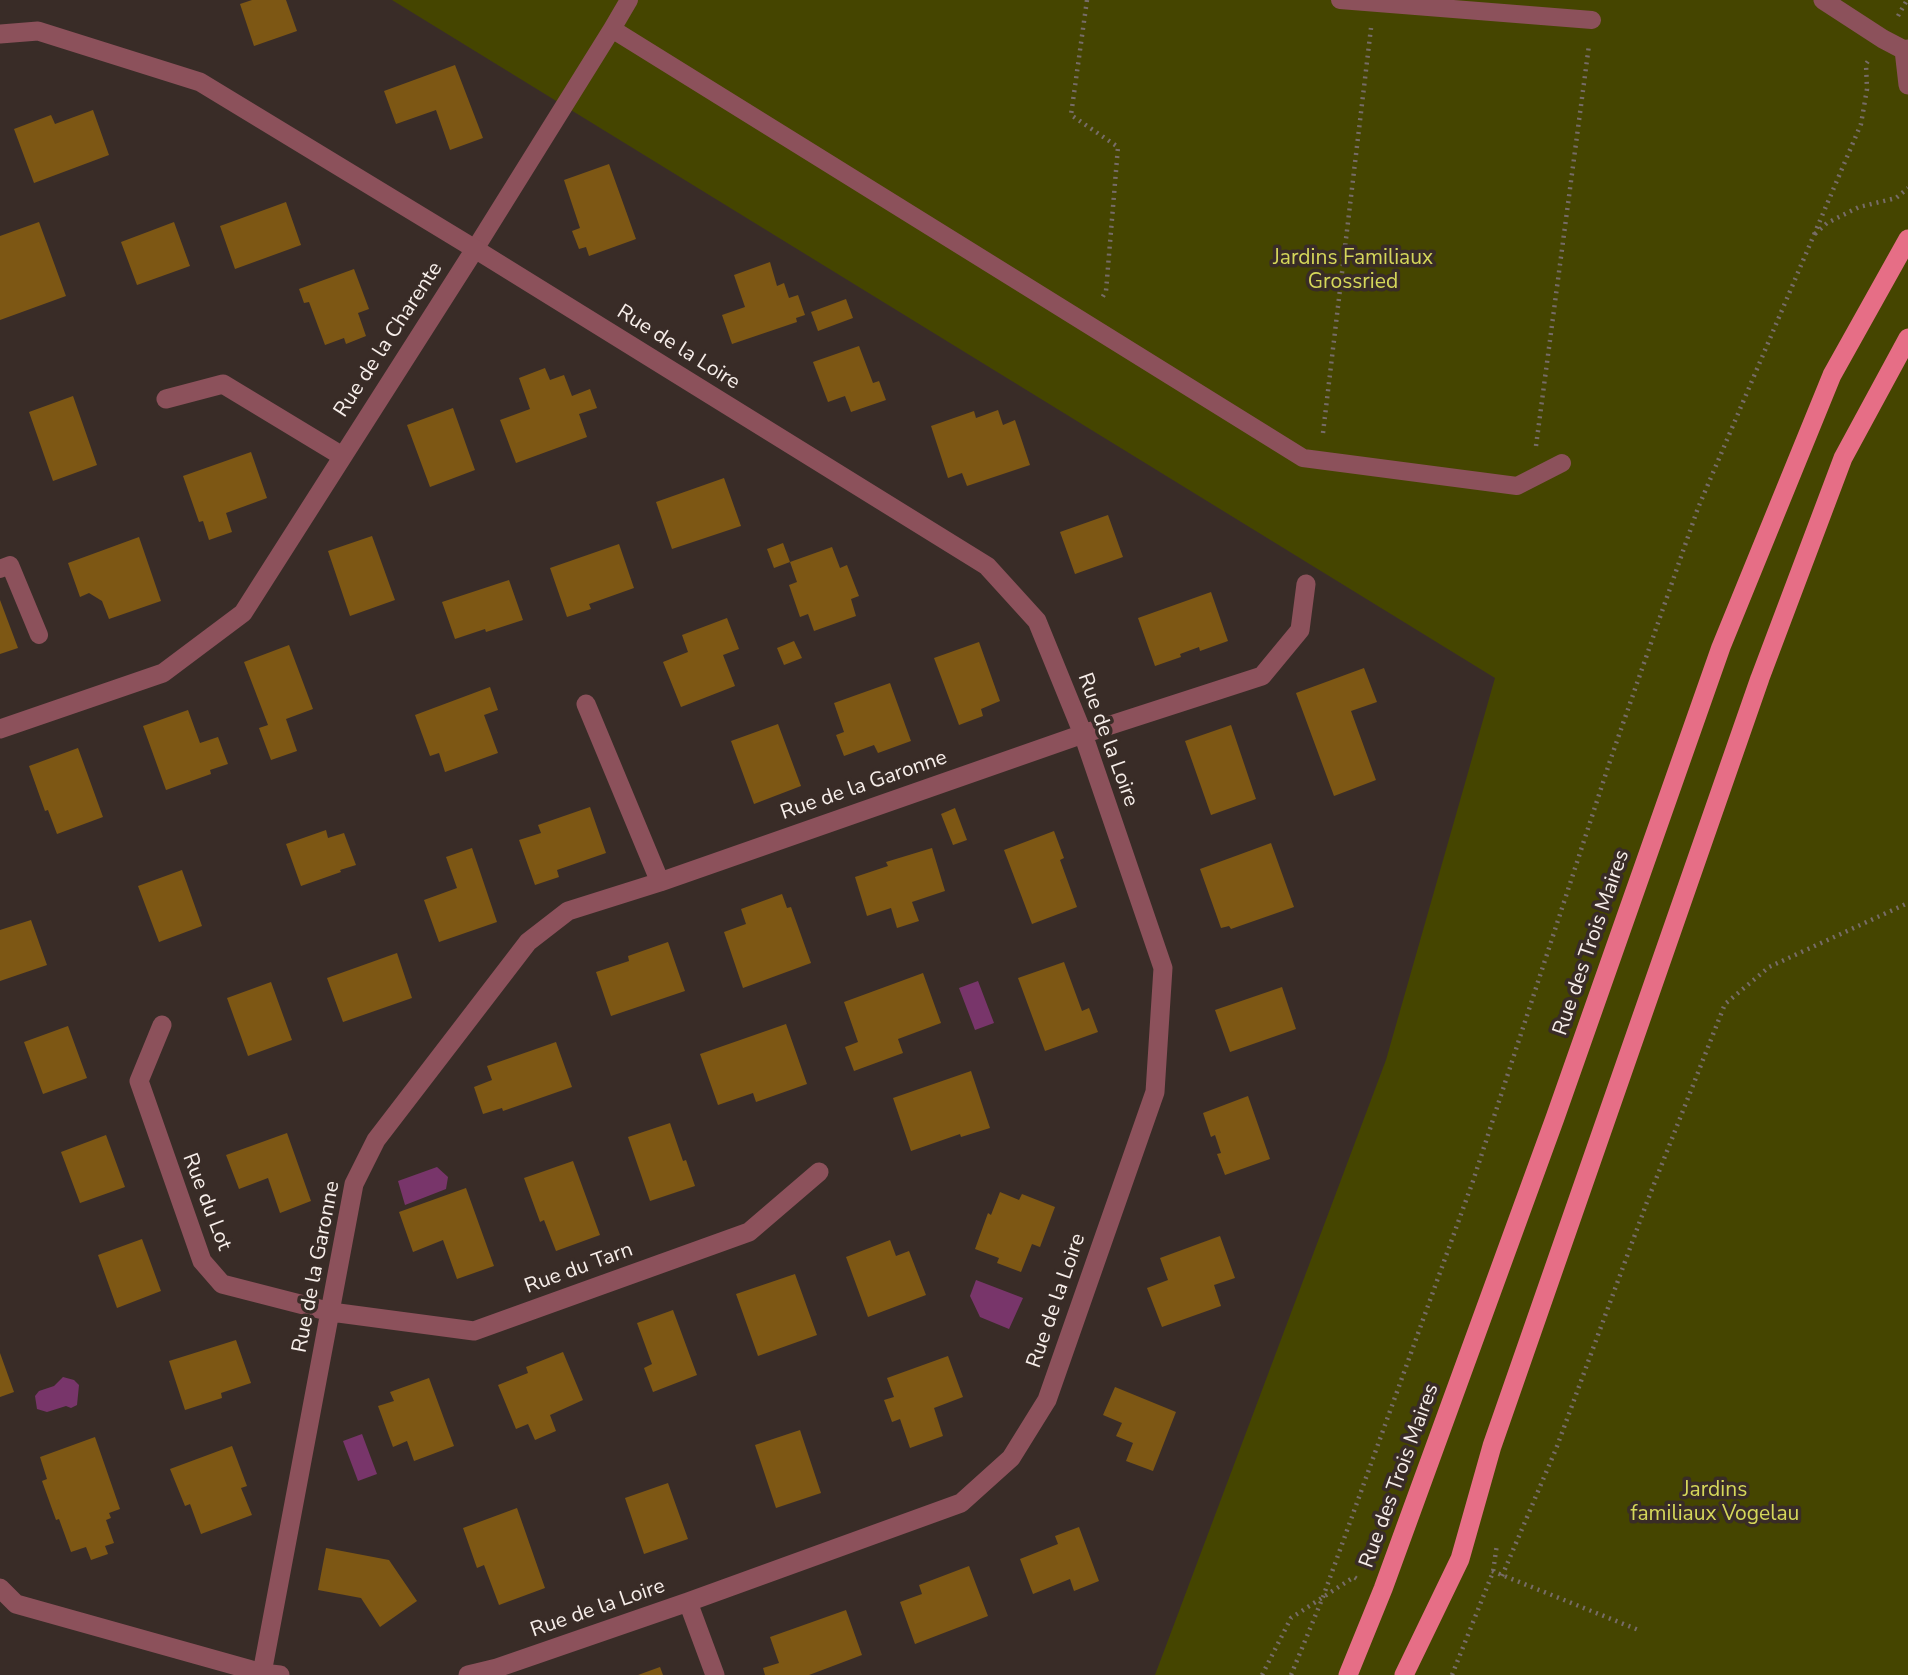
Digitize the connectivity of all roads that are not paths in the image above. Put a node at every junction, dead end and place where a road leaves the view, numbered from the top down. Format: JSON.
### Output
{"nodes":[{"id":1,"x":629,"y":0,"type":"edge"},
{"id":2,"x":1340,"y":0,"type":"edge"},
{"id":3,"x":1823,"y":0,"type":"edge"},
{"id":4,"x":1592,"y":20,"type":"road end"},
{"id":5,"x":612,"y":29,"type":"junction"},
{"id":6,"x":0,"y":34,"type":"edge"},
{"id":7,"x":1906,"y":49,"type":"edge"},
{"id":8,"x":1907,"y":77,"type":"edge"},
{"id":9,"x":1908,"y":239,"type":"edge"},
{"id":10,"x":475,"y":249,"type":"junction"},
{"id":11,"x":1908,"y":338,"type":"edge"},
{"id":12,"x":166,"y":400,"type":"dead end"},
{"id":13,"x":342,"y":456,"type":"junction"},
{"id":14,"x":1562,"y":463,"type":"dead end"},
{"id":15,"x":0,"y":569,"type":"edge"},
{"id":16,"x":1306,"y":584,"type":"dead end"},
{"id":17,"x":39,"y":635,"type":"dead end"},
{"id":18,"x":586,"y":704,"type":"dead end"},
{"id":19,"x":0,"y":729,"type":"edge"},
{"id":20,"x":1083,"y":734,"type":"junction"},
{"id":21,"x":660,"y":882,"type":"junction"},
{"id":22,"x":162,"y":1026,"type":"dead end"},
{"id":23,"x":819,"y":1172,"type":"dead end"},
{"id":24,"x":331,"y":1312,"type":"junction"},
{"id":25,"x":0,"y":1588,"type":"edge"},
{"id":26,"x":688,"y":1602,"type":"junction"},
{"id":27,"x":271,"y":1674,"type":"edge"},
{"id":28,"x":468,"y":1675,"type":"edge"},
{"id":29,"x":715,"y":1675,"type":"edge"},
{"id":30,"x":1348,"y":1675,"type":"edge"},
{"id":31,"x":1404,"y":1675,"type":"edge"}],
"edges":[{"from":1,"to":5,"type":"lane"},
{"from":2,"to":4,"type":"lane"},
{"from":3,"to":7,"type":"street"},
{"from":5,"to":10,"type":"lane"},
{"from":5,"to":14,"type":"lane"},
{"from":6,"to":10,"type":"street","name":"Rue de la Loire"},
{"from":7,"to":8,"type":"street"},
{"from":9,"to":30,"type":"main road","name":"Rue des Trois Maires"},
{"from":10,"to":13,"type":"street","name":"Rue de la Charente"},
{"from":10,"to":20,"type":"street","name":"Rue de la Loire"},
{"from":11,"to":31,"type":"main road"},
{"from":12,"to":13,"type":"street"},
{"from":13,"to":19,"type":"street","name":"Rue de la Charente"},
{"from":15,"to":17,"type":"lane"},
{"from":16,"to":20,"type":"street","name":"Rue de la Garonne"},
{"from":18,"to":21,"type":"street"},
{"from":20,"to":21,"type":"street","name":"Rue de la Garonne"},
{"from":20,"to":26,"type":"street","name":"Rue de la Loire"},
{"from":21,"to":24,"type":"street","name":"Rue de la Garonne"},
{"from":22,"to":24,"type":"street","name":"Rue du Lot"},
{"from":23,"to":24,"type":"street","name":"Rue du Tarn"},
{"from":24,"to":27,"type":"street","name":"Rue de la Garonne"},
{"from":25,"to":27,"type":"street"},
{"from":26,"to":28,"type":"street","name":"Rue de la Loire"},
{"from":26,"to":29,"type":"street"}]}
